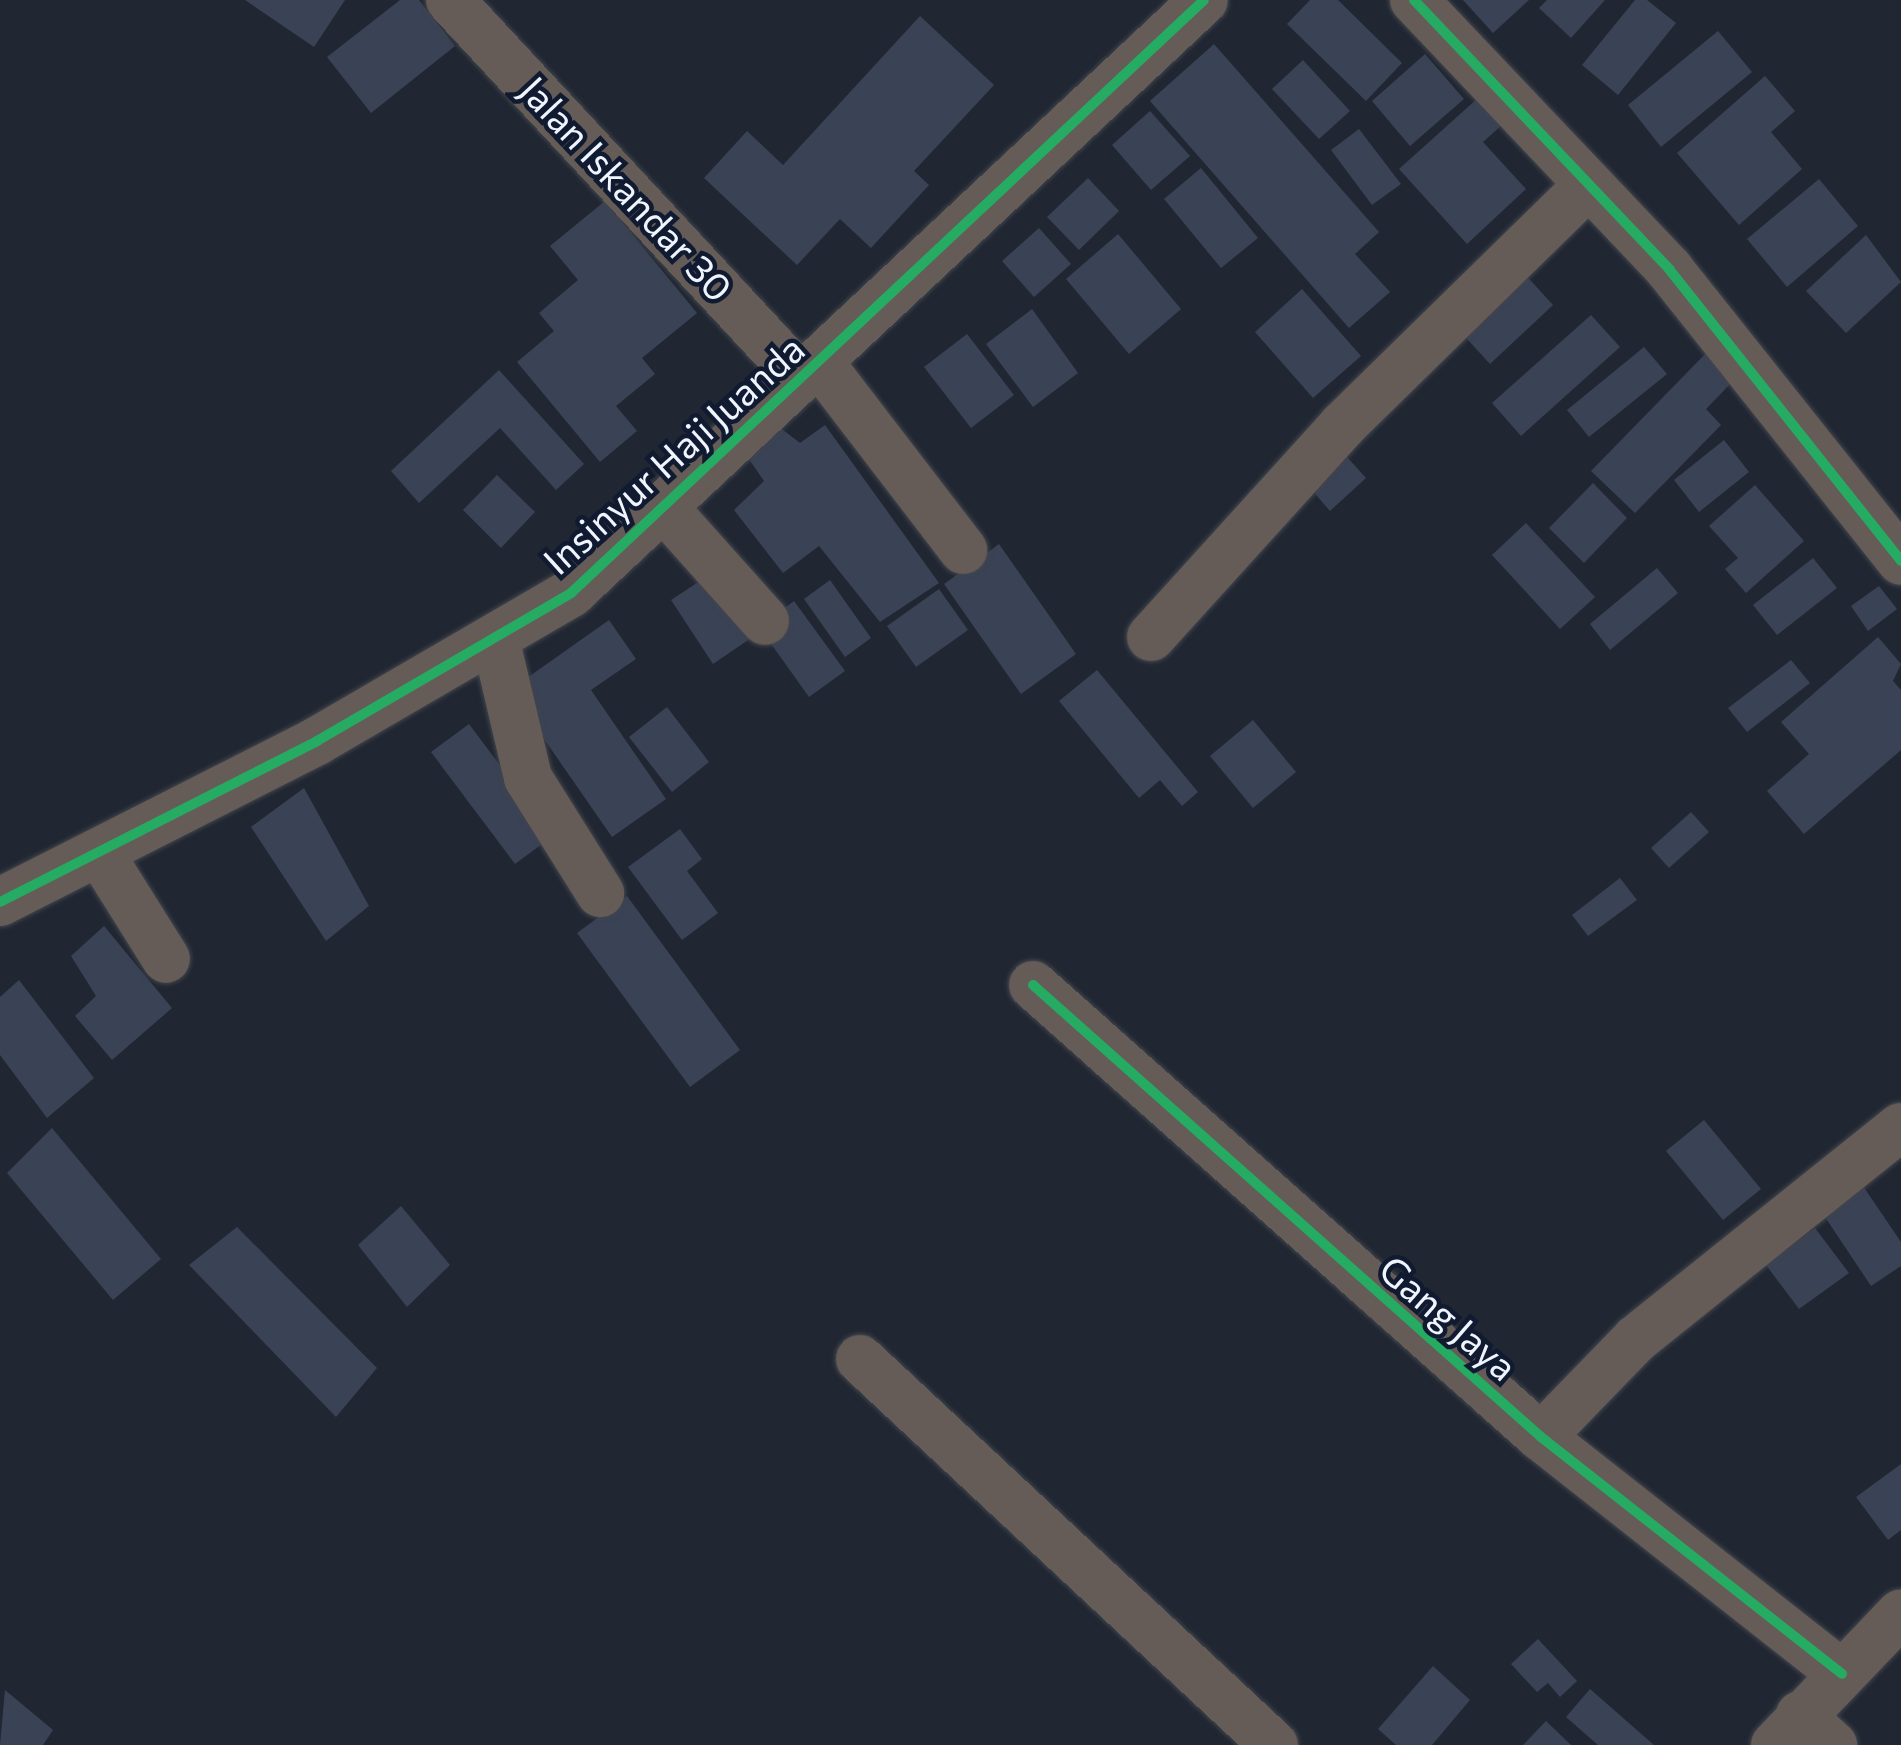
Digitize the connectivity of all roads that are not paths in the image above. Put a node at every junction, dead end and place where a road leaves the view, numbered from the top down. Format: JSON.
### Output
{"nodes":[{"id":1,"x":450,"y":0,"type":"edge"},
{"id":2,"x":1204,"y":0,"type":"edge"},
{"id":3,"x":1414,"y":0,"type":"edge"},
{"id":4,"x":1589,"y":184,"type":"junction"},
{"id":5,"x":810,"y":370,"type":"junction"},
{"id":6,"x":665,"y":509,"type":"junction"},
{"id":7,"x":963,"y":550,"type":"dead end"},
{"id":8,"x":1901,"y":561,"type":"edge"},
{"id":9,"x":765,"y":621,"type":"dead end"},
{"id":10,"x":1151,"y":637,"type":"dead end"},
{"id":11,"x":494,"y":638,"type":"junction"},
{"id":12,"x":99,"y":852,"type":"junction"},
{"id":13,"x":600,"y":893,"type":"dead end"},
{"id":14,"x":0,"y":902,"type":"edge"},
{"id":15,"x":166,"y":959,"type":"dead end"},
{"id":16,"x":1033,"y":985,"type":"dead end"},
{"id":17,"x":1901,"y":1127,"type":"edge"},
{"id":18,"x":860,"y":1359,"type":"dead end"},
{"id":19,"x":1540,"y":1438,"type":"junction"},
{"id":20,"x":1901,"y":1613,"type":"edge"},
{"id":21,"x":1842,"y":1674,"type":"junction"},
{"id":22,"x":1803,"y":1735,"type":"edge"},
{"id":23,"x":1274,"y":1745,"type":"edge"}],
"edges":[{"from":1,"to":5,"type":"street","name":"Jalan Iskandar 30"},
{"from":2,"to":5,"type":"street","name":"Insinyur Haji Juanda"},
{"from":3,"to":4,"type":"street"},
{"from":4,"to":8,"type":"street"},
{"from":4,"to":10,"type":"street"},
{"from":5,"to":6,"type":"street","name":"Insinyur Haji Juanda"},
{"from":5,"to":7,"type":"street","name":"Jalan Iskandar 30"},
{"from":6,"to":9,"type":"street"},
{"from":6,"to":11,"type":"street","name":"Insinyur Haji Juanda"},
{"from":11,"to":12,"type":"street","name":"Insinyur Haji Juanda"},
{"from":11,"to":13,"type":"street"},
{"from":12,"to":14,"type":"street","name":"Insinyur Haji Juanda"},
{"from":12,"to":15,"type":"street"},
{"from":16,"to":19,"type":"street","name":"Gang Jaya"},
{"from":17,"to":19,"type":"street"},
{"from":18,"to":23,"type":"street"},
{"from":19,"to":21,"type":"street","name":"Gang Jaya"},
{"from":20,"to":21,"type":"street"},
{"from":21,"to":22,"type":"street"}]}
